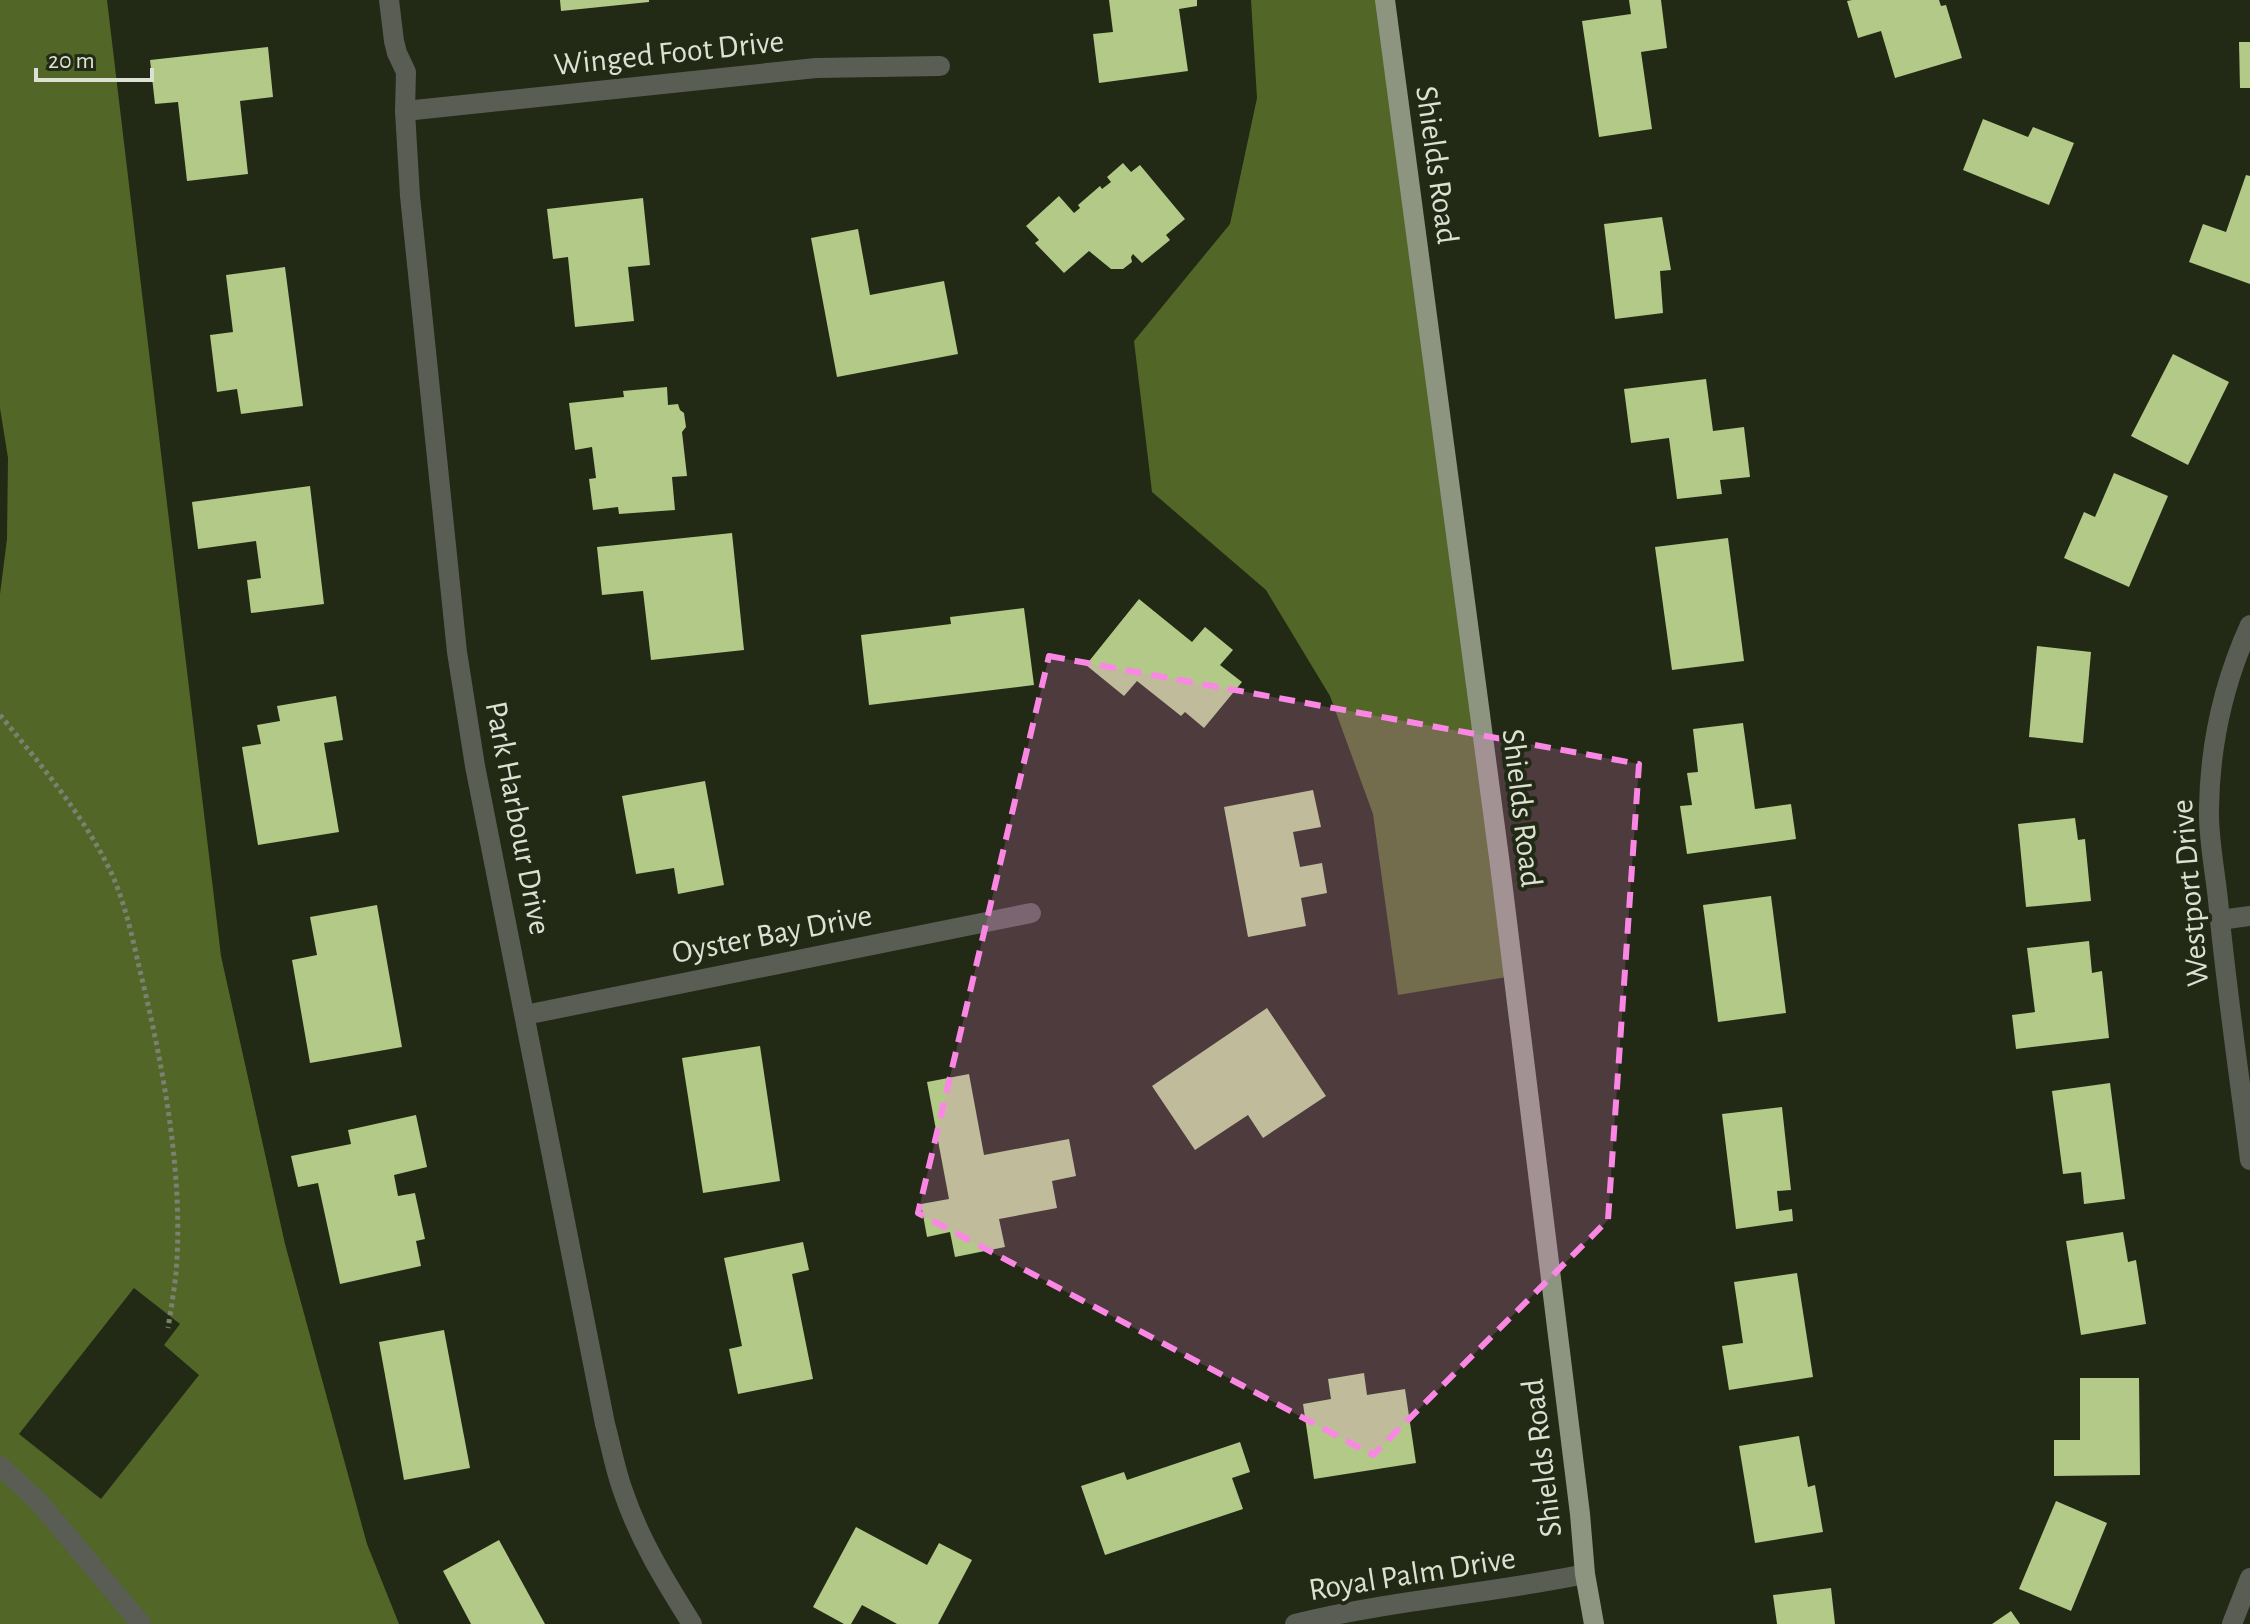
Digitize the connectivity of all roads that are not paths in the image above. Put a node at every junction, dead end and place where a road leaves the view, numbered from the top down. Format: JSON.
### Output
{"nodes":[{"id":1,"x":389,"y":0,"type":"edge"},
{"id":2,"x":1385,"y":0,"type":"edge"},
{"id":3,"x":940,"y":66,"type":"dead end"},
{"id":4,"x":405,"y":111,"type":"junction"},
{"id":5,"x":2250,"y":625,"type":"edge"},
{"id":6,"x":1031,"y":913,"type":"dead end"},
{"id":7,"x":2250,"y":916,"type":"edge"},
{"id":8,"x":2220,"y":920,"type":"junction"},
{"id":9,"x":525,"y":1015,"type":"junction"},
{"id":10,"x":2250,"y":1160,"type":"edge"},
{"id":11,"x":0,"y":1466,"type":"edge"},
{"id":12,"x":1585,"y":1574,"type":"junction"},
{"id":13,"x":2250,"y":1578,"type":"edge"},
{"id":14,"x":141,"y":1624,"type":"edge"},
{"id":15,"x":692,"y":1624,"type":"edge"},
{"id":16,"x":1295,"y":1624,"type":"edge"},
{"id":17,"x":1594,"y":1624,"type":"edge"},
{"id":18,"x":2232,"y":1624,"type":"edge"}],
"edges":[{"from":1,"to":4,"type":"street","name":"Park Harbour Drive"},
{"from":2,"to":12,"type":"main road","name":"Shields Road"},
{"from":3,"to":4,"type":"street","name":"Winged Foot Drive"},
{"from":4,"to":9,"type":"street","name":"Park Harbour Drive"},
{"from":5,"to":8,"type":"street","name":"Westport Drive"},
{"from":6,"to":9,"type":"street","name":"Oyster Bay Drive"},
{"from":7,"to":8,"type":"street"},
{"from":8,"to":10,"type":"street","name":"Westport Drive"},
{"from":9,"to":15,"type":"street","name":"Park Harbour Drive"},
{"from":11,"to":14,"type":"street"},
{"from":12,"to":16,"type":"street","name":"Royal Palm Drive"},
{"from":12,"to":17,"type":"main road","name":"Shields Road"},
{"from":13,"to":18,"type":"street"}]}
